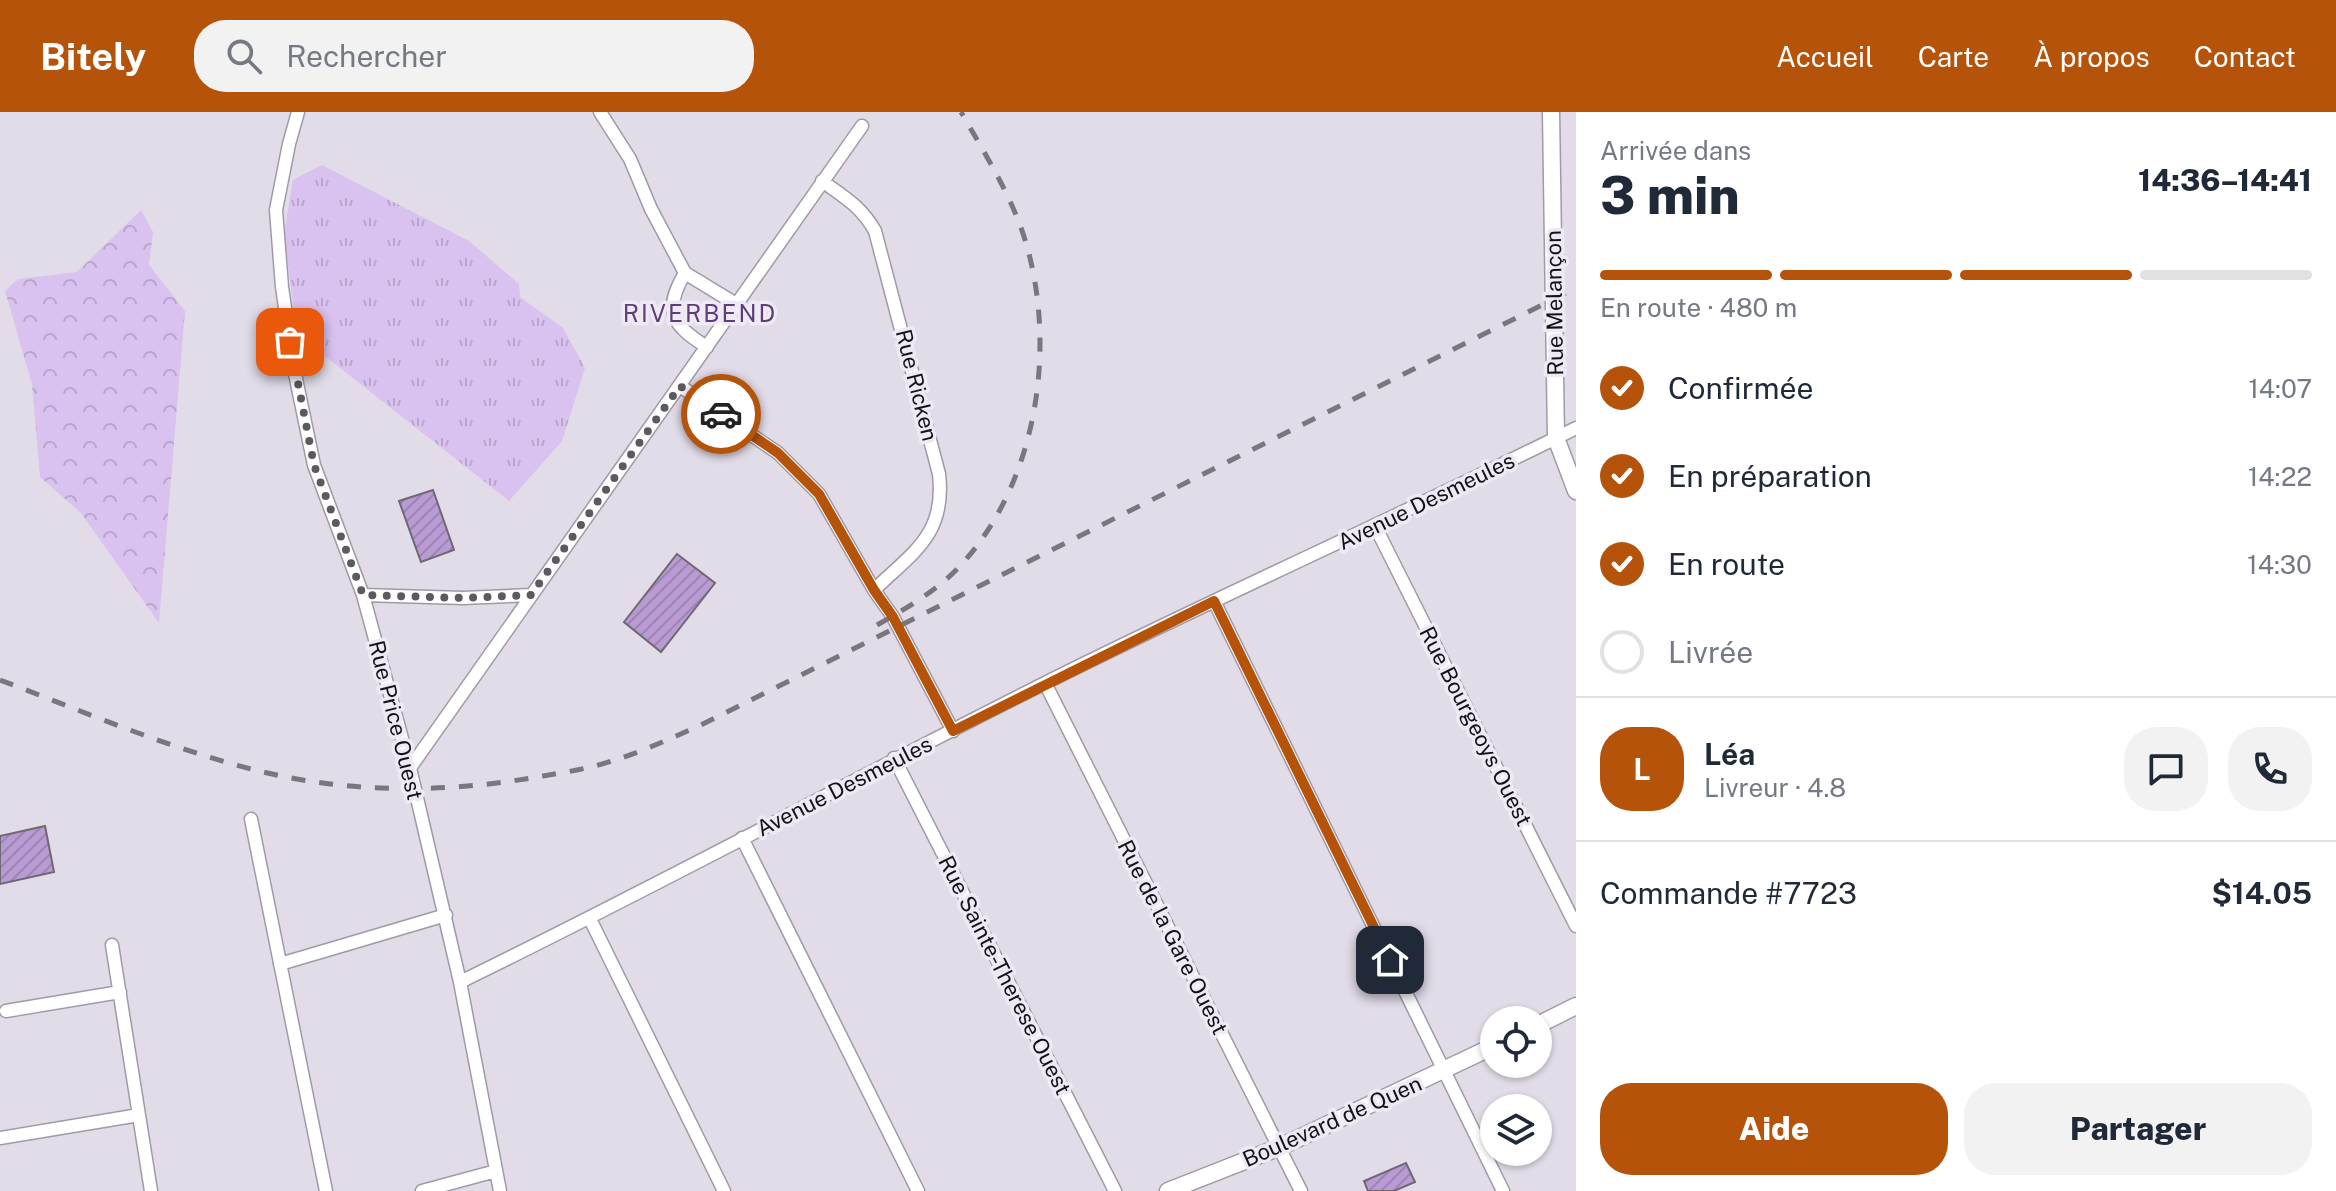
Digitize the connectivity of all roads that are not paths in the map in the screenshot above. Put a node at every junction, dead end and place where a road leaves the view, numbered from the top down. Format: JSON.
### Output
{"nodes":[{"id":1,"x":298,"y":112,"type":"edge"},
{"id":2,"x":600,"y":112,"type":"edge"},
{"id":3,"x":1551,"y":112,"type":"edge"},
{"id":4,"x":862,"y":126,"type":"dead end"},
{"id":5,"x":822,"y":181,"type":"junction"},
{"id":6,"x":685,"y":273,"type":"junction"},
{"id":7,"x":736,"y":304,"type":"junction"},
{"id":8,"x":707,"y":347,"type":"junction"},
{"id":9,"x":680,"y":386,"type":"junction"},
{"id":10,"x":1576,"y":428,"type":"edge"},
{"id":11,"x":1556,"y":438,"type":"junction"},
{"id":12,"x":1576,"y":491,"type":"edge"},
{"id":13,"x":1375,"y":526,"type":"junction"},
{"id":14,"x":874,"y":590,"type":"junction"},
{"id":15,"x":363,"y":595,"type":"junction"},
{"id":16,"x":531,"y":595,"type":"junction"},
{"id":17,"x":1214,"y":601,"type":"junction"},
{"id":18,"x":1045,"y":683,"type":"junction"},
{"id":19,"x":953,"y":731,"type":"junction"},
{"id":20,"x":894,"y":758,"type":"junction"},
{"id":21,"x":410,"y":768,"type":"junction"},
{"id":22,"x":251,"y":819,"type":"dead end"},
{"id":23,"x":742,"y":838,"type":"junction"},
{"id":24,"x":446,"y":915,"type":"junction"},
{"id":25,"x":590,"y":919,"type":"junction"},
{"id":26,"x":1576,"y":926,"type":"edge"},
{"id":27,"x":112,"y":945,"type":"dead end"},
{"id":28,"x":280,"y":964,"type":"junction"},
{"id":29,"x":460,"y":982,"type":"junction"},
{"id":30,"x":120,"y":992,"type":"junction"},
{"id":31,"x":1576,"y":1006,"type":"edge"},
{"id":32,"x":6,"y":1011,"type":"dead end"},
{"id":33,"x":1552,"y":1018,"type":"edge"},
{"id":34,"x":1480,"y":1053,"type":"edge"},
{"id":35,"x":1444,"y":1070,"type":"junction"},
{"id":36,"x":139,"y":1115,"type":"junction"},
{"id":37,"x":0,"y":1138,"type":"edge"},
{"id":38,"x":1280,"y":1147,"type":"junction"},
{"id":39,"x":496,"y":1171,"type":"junction"},
{"id":40,"x":151,"y":1191,"type":"edge"},
{"id":41,"x":326,"y":1191,"type":"edge"},
{"id":42,"x":422,"y":1191,"type":"edge"},
{"id":43,"x":500,"y":1191,"type":"edge"},
{"id":44,"x":724,"y":1191,"type":"edge"},
{"id":45,"x":918,"y":1191,"type":"edge"},
{"id":46,"x":1115,"y":1191,"type":"edge"},
{"id":47,"x":1168,"y":1191,"type":"edge"},
{"id":48,"x":1301,"y":1191,"type":"edge"},
{"id":49,"x":1503,"y":1191,"type":"edge"}],
"edges":[{"from":1,"to":15,"type":"street","name":"Rue Price Ouest"},
{"from":2,"to":6,"type":"street"},
{"from":3,"to":11,"type":"street","name":"Rue Melançon"},
{"from":4,"to":5,"type":"street"},
{"from":5,"to":7,"type":"street"},
{"from":5,"to":14,"type":"street","name":"Rue Ricken"},
{"from":6,"to":7,"type":"street"},
{"from":6,"to":8,"type":"street"},
{"from":7,"to":8,"type":"street"},
{"from":8,"to":9,"type":"street"},
{"from":9,"to":14,"type":"street"},
{"from":9,"to":16,"type":"street"},
{"from":10,"to":11,"type":"street","name":"Avenue Desmeules"},
{"from":11,"to":12,"type":"street","name":"Rue Melançon"},
{"from":11,"to":13,"type":"street","name":"Avenue Desmeules"},
{"from":13,"to":17,"type":"street","name":"Avenue Desmeules"},
{"from":13,"to":26,"type":"street","name":"Rue Bourgeoys Ouest"},
{"from":14,"to":19,"type":"street"},
{"from":15,"to":16,"type":"street"},
{"from":15,"to":21,"type":"street","name":"Rue Price Ouest"},
{"from":16,"to":21,"type":"street"},
{"from":17,"to":18,"type":"street","name":"Avenue Desmeules"},
{"from":17,"to":35,"type":"street"},
{"from":18,"to":19,"type":"street","name":"Avenue Desmeules"},
{"from":18,"to":38,"type":"street","name":"Rue de la Gare Ouest"},
{"from":19,"to":20,"type":"street","name":"Avenue Desmeules"},
{"from":20,"to":23,"type":"street","name":"Avenue Desmeules"},
{"from":20,"to":46,"type":"street","name":"Rue Sainte-Therese Ouest"},
{"from":21,"to":24,"type":"street","name":"Rue Price Ouest"},
{"from":22,"to":28,"type":"street"},
{"from":23,"to":25,"type":"street","name":"Avenue Desmeules"},
{"from":23,"to":45,"type":"street"},
{"from":24,"to":28,"type":"street"},
{"from":24,"to":29,"type":"street","name":"Rue Price Ouest"},
{"from":25,"to":29,"type":"street","name":"Avenue Desmeules"},
{"from":25,"to":44,"type":"street"},
{"from":27,"to":30,"type":"street"},
{"from":28,"to":41,"type":"street"},
{"from":29,"to":39,"type":"street","name":"Rue Price Ouest"},
{"from":30,"to":32,"type":"street"},
{"from":30,"to":36,"type":"street"},
{"from":31,"to":33,"type":"street"},
{"from":34,"to":35,"type":"street","name":"Boulevard de Quen"},
{"from":35,"to":38,"type":"street","name":"Boulevard de Quen"},
{"from":35,"to":49,"type":"street"},
{"from":36,"to":37,"type":"street"},
{"from":36,"to":40,"type":"street"},
{"from":38,"to":47,"type":"street","name":"Boulevard de Quen"},
{"from":38,"to":48,"type":"street","name":"Rue de la Gare Ouest"},
{"from":39,"to":42,"type":"street"},
{"from":39,"to":43,"type":"street","name":"Rue Price Ouest"}]}
